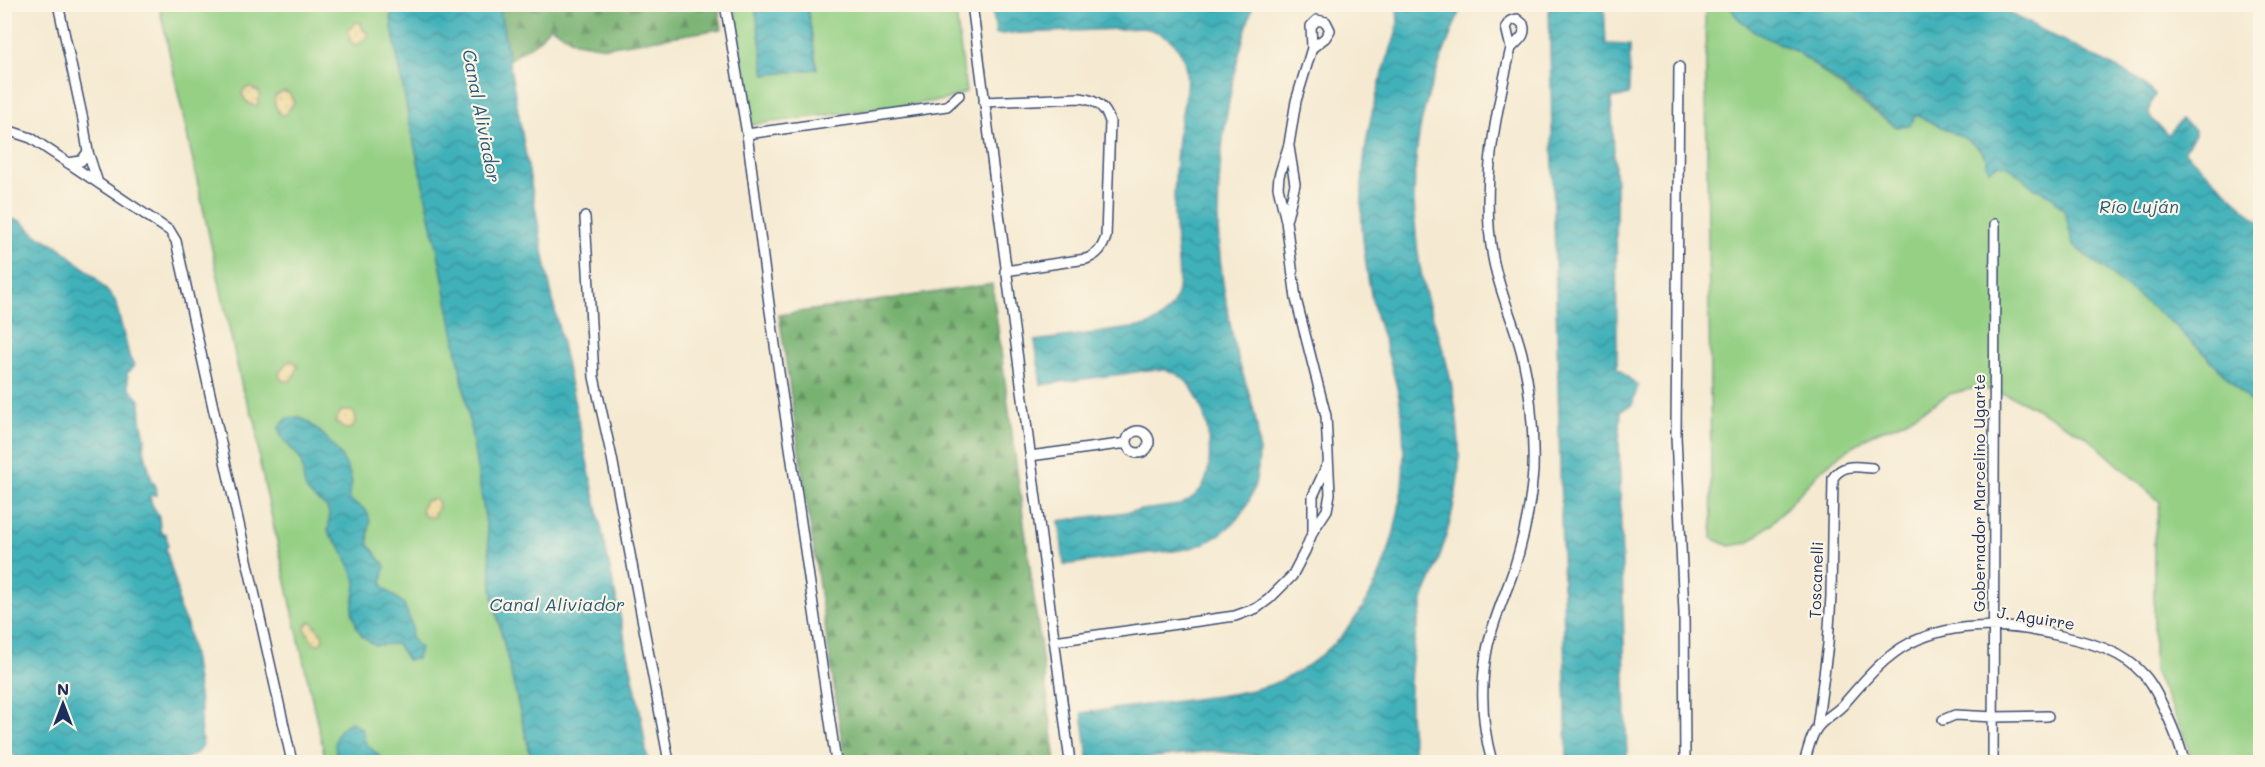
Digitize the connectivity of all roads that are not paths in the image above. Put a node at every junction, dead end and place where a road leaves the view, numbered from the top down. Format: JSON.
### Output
{"nodes":[{"id":1,"x":58,"y":4,"type":"edge"},
{"id":2,"x":725,"y":4,"type":"edge"},
{"id":3,"x":972,"y":4,"type":"edge"},
{"id":4,"x":1312,"y":48,"type":"dead end"},
{"id":5,"x":1511,"y":48,"type":"dead end"},
{"id":6,"x":1678,"y":67,"type":"dead end"},
{"id":7,"x":959,"y":95,"type":"dead end"},
{"id":8,"x":984,"y":102,"type":"junction"},
{"id":9,"x":4,"y":132,"type":"edge"},
{"id":10,"x":747,"y":134,"type":"junction"},
{"id":11,"x":1289,"y":144,"type":"junction"},
{"id":12,"x":88,"y":152,"type":"junction"},
{"id":13,"x":68,"y":163,"type":"junction"},
{"id":14,"x":98,"y":183,"type":"junction"},
{"id":15,"x":585,"y":217,"type":"dead end"},
{"id":16,"x":1286,"y":221,"type":"junction"},
{"id":17,"x":1995,"y":224,"type":"dead end"},
{"id":18,"x":1005,"y":271,"type":"junction"},
{"id":19,"x":1127,"y":443,"type":"dead end"},
{"id":20,"x":1030,"y":456,"type":"junction"},
{"id":21,"x":1328,"y":464,"type":"junction"},
{"id":22,"x":1872,"y":468,"type":"dead end"},
{"id":23,"x":1313,"y":531,"type":"junction"},
{"id":24,"x":1993,"y":625,"type":"junction"},
{"id":25,"x":1054,"y":641,"type":"junction"},
{"id":26,"x":2048,"y":716,"type":"dead end"},
{"id":27,"x":1994,"y":717,"type":"junction"},
{"id":28,"x":1942,"y":720,"type":"dead end"},
{"id":29,"x":1817,"y":728,"type":"junction"},
{"id":30,"x":290,"y":760,"type":"edge"},
{"id":31,"x":669,"y":762,"type":"edge"},
{"id":32,"x":836,"y":762,"type":"edge"},
{"id":33,"x":1070,"y":762,"type":"edge"},
{"id":34,"x":1492,"y":762,"type":"edge"},
{"id":35,"x":1685,"y":762,"type":"edge"},
{"id":36,"x":1804,"y":762,"type":"edge"},
{"id":37,"x":1994,"y":762,"type":"edge"},
{"id":38,"x":2184,"y":762,"type":"edge"}],
"edges":[{"from":1,"to":12,"type":"street"},
{"from":2,"to":10,"type":"street"},
{"from":3,"to":8,"type":"street"},
{"from":4,"to":11,"type":"street"},
{"from":5,"to":34,"type":"street"},
{"from":6,"to":35,"type":"street"},
{"from":7,"to":10,"type":"street"},
{"from":8,"to":18,"type":"street"},
{"from":8,"to":18,"type":"street"},
{"from":9,"to":13,"type":"street"},
{"from":10,"to":32,"type":"street"},
{"from":11,"to":16,"type":"street"},
{"from":11,"to":16,"type":"street"},
{"from":12,"to":13,"type":"street"},
{"from":12,"to":14,"type":"street"},
{"from":13,"to":14,"type":"street"},
{"from":14,"to":30,"type":"street"},
{"from":15,"to":31,"type":"street"},
{"from":16,"to":21,"type":"street"},
{"from":17,"to":24,"type":"street","name":"Gobernador Marcelino Ugarte"},
{"from":18,"to":20,"type":"street"},
{"from":19,"to":20,"type":"street"},
{"from":20,"to":25,"type":"street"},
{"from":21,"to":23,"type":"street"},
{"from":21,"to":23,"type":"street"},
{"from":22,"to":29,"type":"street","name":"Toscanelli"},
{"from":23,"to":25,"type":"street"},
{"from":24,"to":27,"type":"street","name":"Gobernador Marcelino Ugarte"},
{"from":24,"to":29,"type":"street","name":"J. Aguirre"},
{"from":24,"to":38,"type":"street","name":"J. Aguirre"},
{"from":25,"to":33,"type":"street"},
{"from":26,"to":27,"type":"street"},
{"from":27,"to":28,"type":"street"},
{"from":27,"to":37,"type":"street","name":"Gobernador Marcelino Ugarte"},
{"from":29,"to":36,"type":"street","name":"J. Aguirre"}]}
